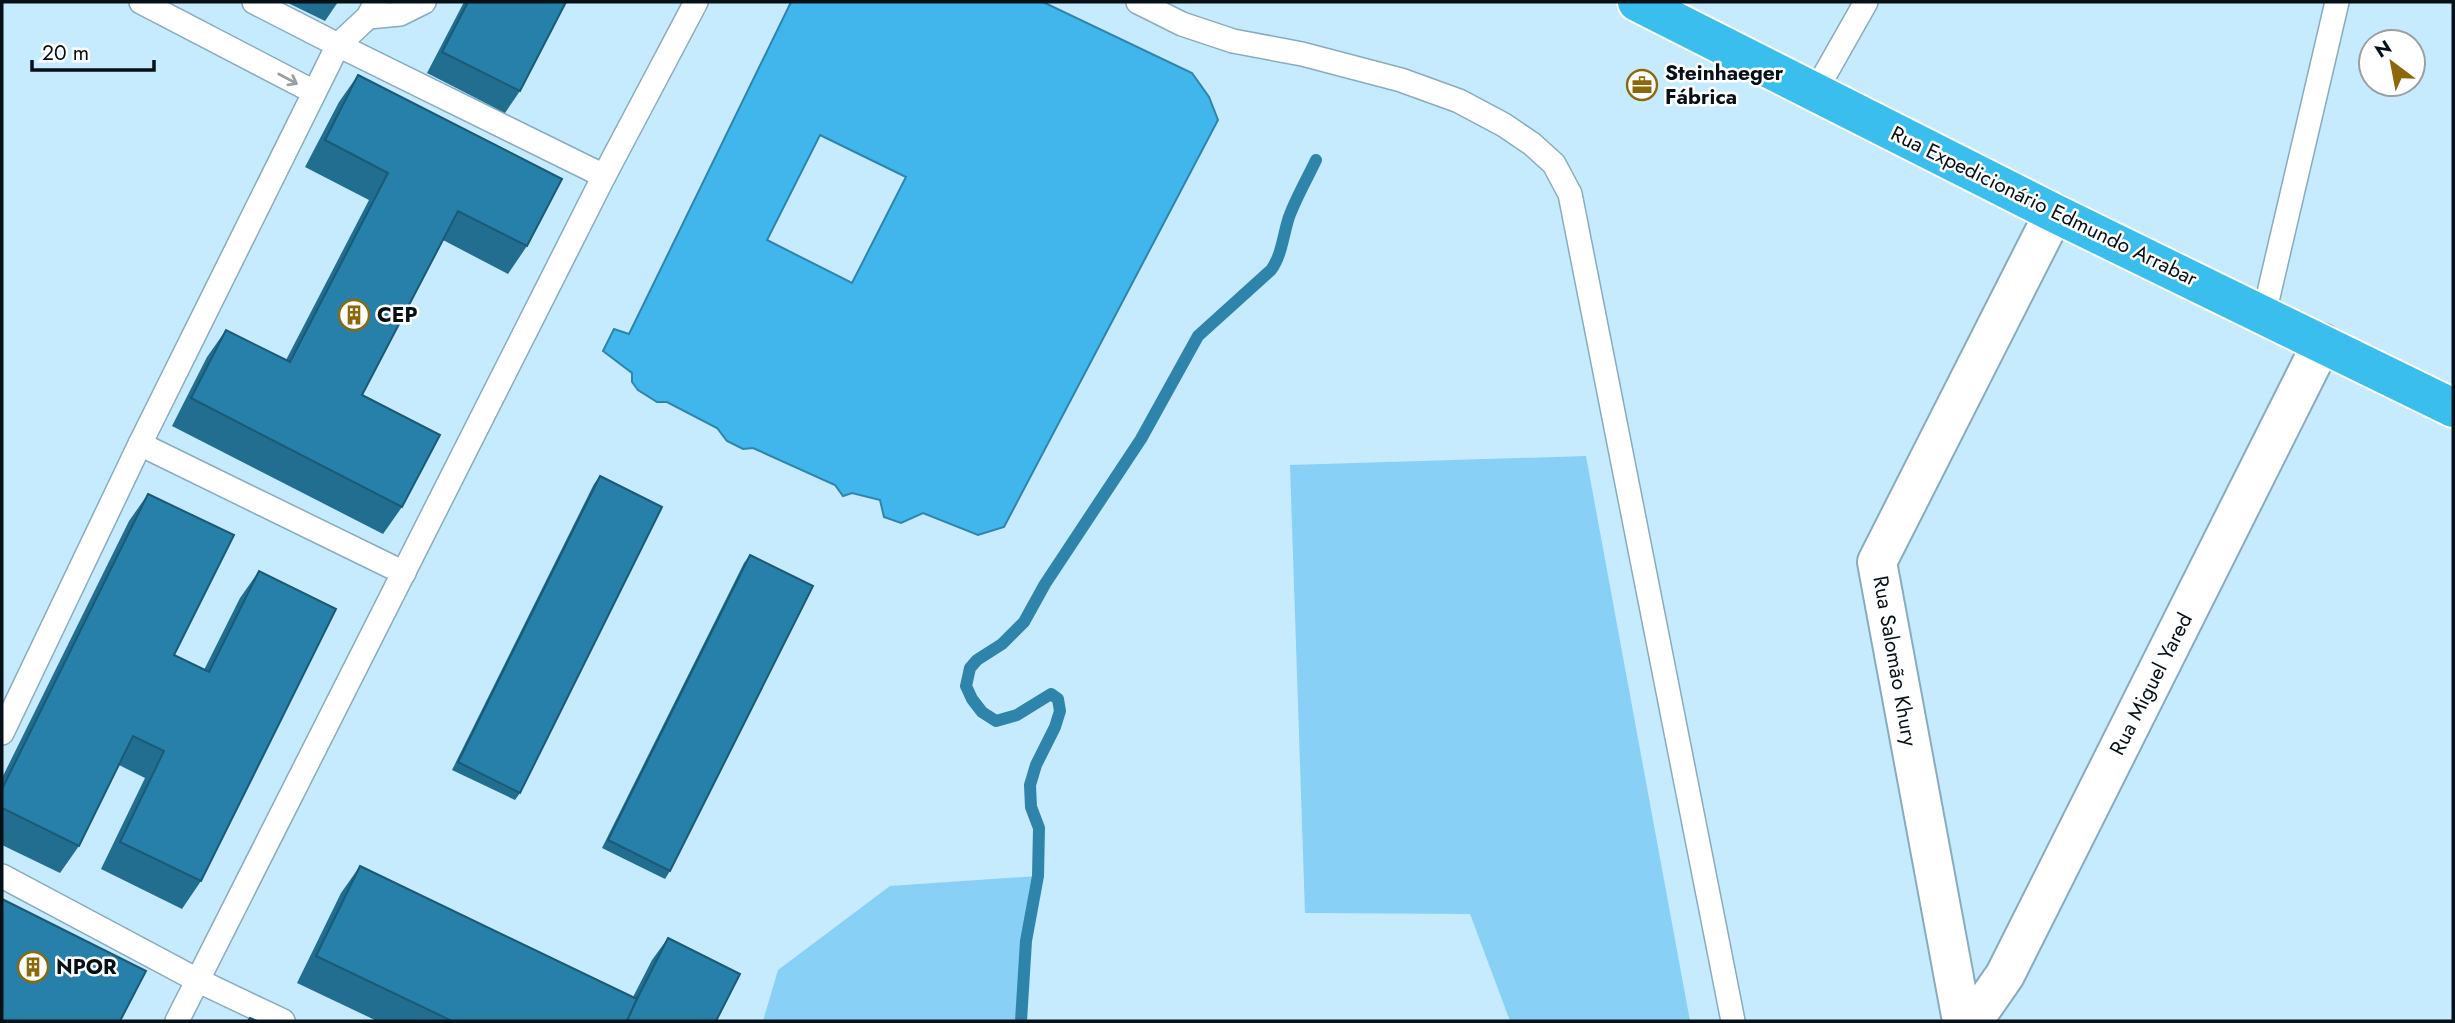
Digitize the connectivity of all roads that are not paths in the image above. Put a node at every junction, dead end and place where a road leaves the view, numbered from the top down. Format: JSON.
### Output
{"nodes":[{"id":1,"x":141,"y":2,"type":"edge"},
{"id":2,"x":254,"y":2,"type":"edge"},
{"id":3,"x":424,"y":2,"type":"edge"},
{"id":4,"x":696,"y":2,"type":"edge"},
{"id":5,"x":1138,"y":2,"type":"edge"},
{"id":6,"x":1637,"y":2,"type":"edge"},
{"id":7,"x":1866,"y":2,"type":"edge"},
{"id":8,"x":2337,"y":2,"type":"edge"},
{"id":9,"x":372,"y":9,"type":"edge"},
{"id":10,"x":338,"y":46,"type":"junction"},
{"id":11,"x":314,"y":92,"type":"junction"},
{"id":12,"x":1815,"y":92,"type":"junction"},
{"id":13,"x":604,"y":176,"type":"junction"},
{"id":14,"x":2054,"y":212,"type":"junction"},
{"id":15,"x":2264,"y":314,"type":"junction"},
{"id":16,"x":2322,"y":343,"type":"junction"},
{"id":17,"x":2453,"y":408,"type":"edge"},
{"id":18,"x":140,"y":444,"type":"junction"},
{"id":19,"x":404,"y":573,"type":"junction"},
{"id":20,"x":2,"y":733,"type":"edge"},
{"id":21,"x":2,"y":876,"type":"edge"},
{"id":22,"x":199,"y":981,"type":"junction"},
{"id":23,"x":177,"y":1021,"type":"edge"},
{"id":24,"x":283,"y":1021,"type":"edge"},
{"id":25,"x":1733,"y":1021,"type":"edge"},
{"id":26,"x":1962,"y":1021,"type":"edge"},
{"id":27,"x":1973,"y":1021,"type":"edge"}],
"edges":[{"from":1,"to":11,"type":"lane","one_way":true},
{"from":2,"to":10,"type":"lane"},
{"from":3,"to":9,"type":"lane"},
{"from":4,"to":13,"type":"lane"},
{"from":5,"to":25,"type":"lane"},
{"from":6,"to":12,"type":"highway","name":"Rua Expedicionário Edmundo Arrabar"},
{"from":7,"to":12,"type":"lane"},
{"from":8,"to":15,"type":"lane"},
{"from":9,"to":10,"type":"lane"},
{"from":10,"to":11,"type":"lane"},
{"from":10,"to":13,"type":"lane"},
{"from":11,"to":18,"type":"lane"},
{"from":12,"to":14,"type":"highway","name":"Rua Expedicionário Edmundo Arrabar"},
{"from":13,"to":19,"type":"lane"},
{"from":14,"to":15,"type":"highway","name":"Rua Expedicionário Edmundo Arrabar"},
{"from":14,"to":26,"type":"street","name":"Rua Salomão Khury"},
{"from":15,"to":16,"type":"highway","name":"Rua Expedicionário Edmundo Arrabar"},
{"from":16,"to":17,"type":"highway","name":"Rua Expedicionário Edmundo Arrabar"},
{"from":16,"to":27,"type":"street","name":"Rua Miguel Yared"},
{"from":18,"to":19,"type":"lane"},
{"from":18,"to":20,"type":"lane"},
{"from":19,"to":22,"type":"lane"},
{"from":21,"to":22,"type":"lane"},
{"from":22,"to":23,"type":"lane"},
{"from":22,"to":24,"type":"lane"}]}
